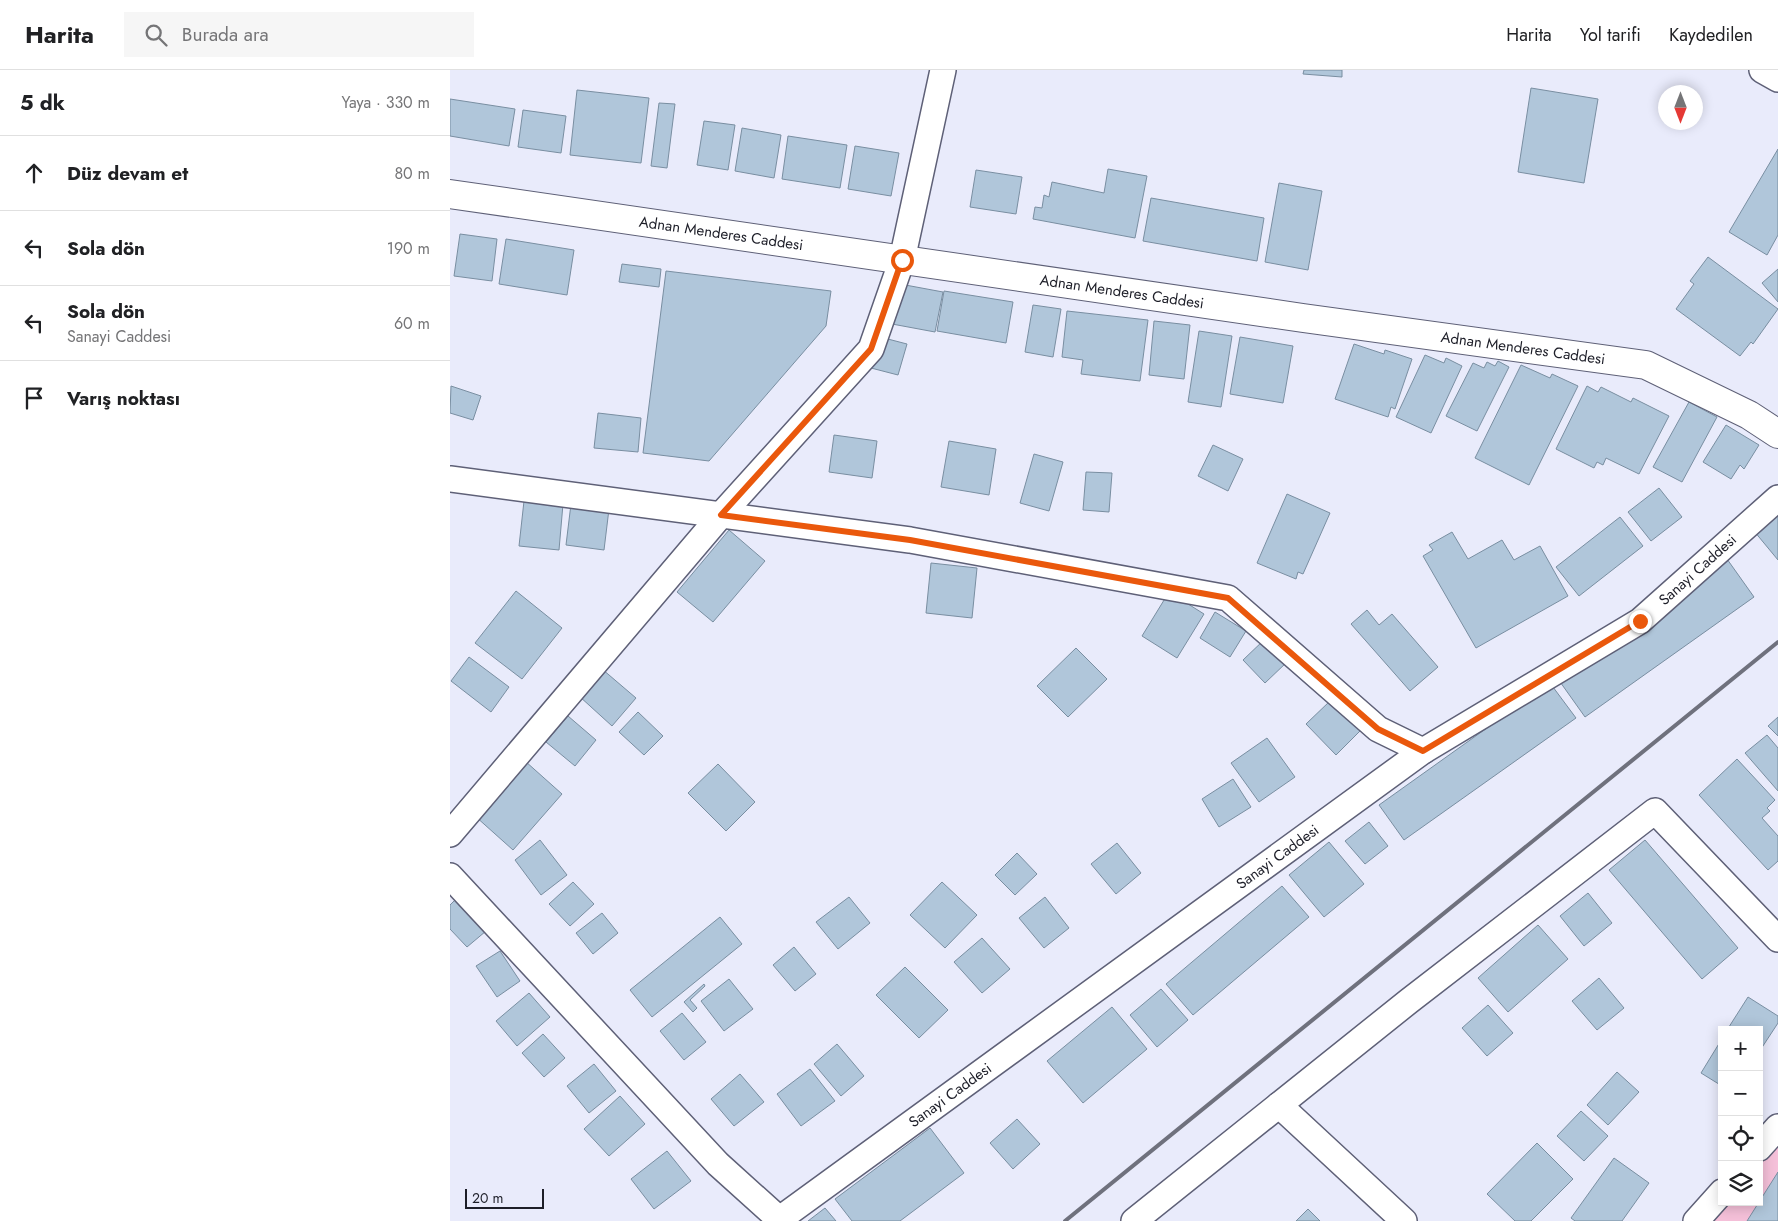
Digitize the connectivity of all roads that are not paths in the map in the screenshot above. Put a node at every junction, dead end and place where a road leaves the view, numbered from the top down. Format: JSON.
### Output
{"nodes":[{"id":1,"x":943,"y":70,"type":"edge"},
{"id":2,"x":1762,"y":70,"type":"edge"},
{"id":3,"x":1778,"y":80,"type":"edge"},
{"id":4,"x":450,"y":194,"type":"edge"},
{"id":5,"x":902,"y":260,"type":"junction"},
{"id":6,"x":1778,"y":434,"type":"edge"},
{"id":7,"x":450,"y":479,"type":"edge"},
{"id":8,"x":1778,"y":498,"type":"edge"},
{"id":9,"x":721,"y":515,"type":"junction"},
{"id":10,"x":1423,"y":751,"type":"junction"},
{"id":11,"x":450,"y":834,"type":"edge"},
{"id":12,"x":450,"y":876,"type":"edge"},
{"id":13,"x":1778,"y":939,"type":"edge"},
{"id":14,"x":1279,"y":1105,"type":"junction"},
{"id":15,"x":1778,"y":1127,"type":"edge"},
{"id":16,"x":1763,"y":1144,"type":"edge"},
{"id":17,"x":1718,"y":1196,"type":"edge"},
{"id":18,"x":778,"y":1220,"type":"edge"},
{"id":19,"x":1134,"y":1221,"type":"edge"},
{"id":20,"x":1404,"y":1221,"type":"edge"},
{"id":21,"x":1696,"y":1221,"type":"edge"}],
"edges":[{"from":1,"to":5,"type":"street"},
{"from":2,"to":3,"type":"street"},
{"from":4,"to":5,"type":"street","name":"Adnan Menderes Caddesi"},
{"from":5,"to":6,"type":"street","name":"Adnan Menderes Caddesi"},
{"from":5,"to":9,"type":"street"},
{"from":7,"to":9,"type":"street"},
{"from":8,"to":10,"type":"street","name":"Sanayi Caddesi"},
{"from":9,"to":10,"type":"street"},
{"from":9,"to":11,"type":"street"},
{"from":10,"to":18,"type":"street","name":"Sanayi Caddesi"},
{"from":12,"to":18,"type":"street"},
{"from":13,"to":14,"type":"street"},
{"from":14,"to":19,"type":"street"},
{"from":14,"to":20,"type":"street"},
{"from":15,"to":16,"type":"street"},
{"from":17,"to":21,"type":"street"}]}
